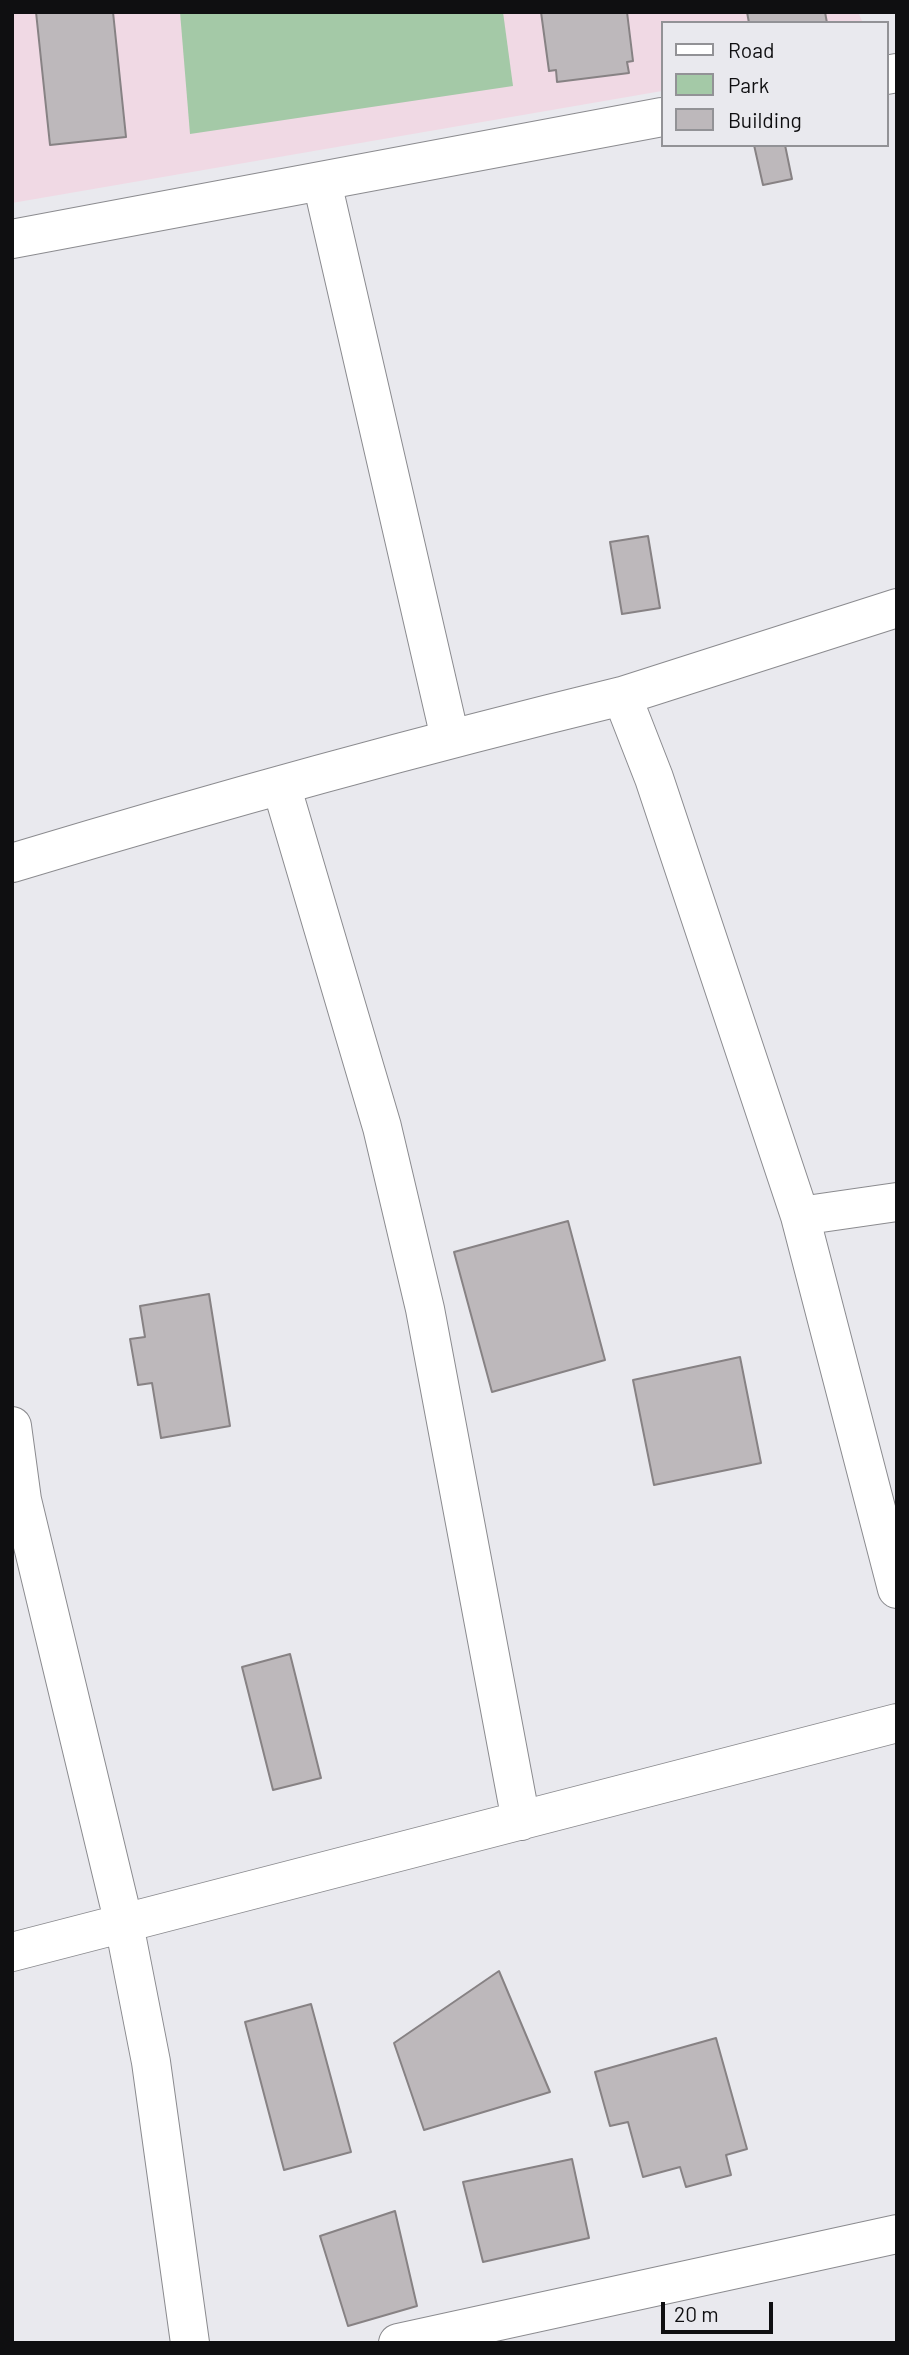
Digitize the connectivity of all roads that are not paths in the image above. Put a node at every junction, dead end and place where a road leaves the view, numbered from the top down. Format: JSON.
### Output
{"nodes":[{"id":1,"x":660,"y":117,"type":"edge"},
{"id":2,"x":322,"y":182,"type":"junction"},
{"id":3,"x":12,"y":239,"type":"edge"},
{"id":4,"x":897,"y":608,"type":"edge"},
{"id":5,"x":622,"y":695,"type":"junction"},
{"id":6,"x":450,"y":738,"type":"junction"},
{"id":7,"x":281,"y":785,"type":"junction"},
{"id":8,"x":12,"y":863,"type":"edge"},
{"id":9,"x":897,"y":1202,"type":"edge"},
{"id":10,"x":800,"y":1216,"type":"junction"},
{"id":11,"x":12,"y":1426,"type":"edge"},
{"id":12,"x":17,"y":1504,"type":"edge"},
{"id":13,"x":897,"y":1589,"type":"edge"},
{"id":14,"x":897,"y":1723,"type":"edge"},
{"id":15,"x":521,"y":1821,"type":"junction"},
{"id":16,"x":124,"y":1924,"type":"junction"},
{"id":17,"x":12,"y":1952,"type":"edge"},
{"id":18,"x":897,"y":2234,"type":"edge"},
{"id":19,"x":190,"y":2343,"type":"edge"},
{"id":20,"x":398,"y":2343,"type":"edge"}],
"edges":[{"from":1,"to":2,"type":"street"},
{"from":2,"to":3,"type":"street"},
{"from":2,"to":6,"type":"street"},
{"from":4,"to":5,"type":"street"},
{"from":5,"to":6,"type":"street"},
{"from":5,"to":10,"type":"street"},
{"from":6,"to":7,"type":"street"},
{"from":7,"to":8,"type":"street"},
{"from":7,"to":15,"type":"street"},
{"from":9,"to":10,"type":"street"},
{"from":10,"to":13,"type":"street"},
{"from":11,"to":12,"type":"street"},
{"from":12,"to":16,"type":"street"},
{"from":14,"to":15,"type":"street"},
{"from":15,"to":16,"type":"street"},
{"from":16,"to":17,"type":"street"},
{"from":16,"to":19,"type":"street"},
{"from":18,"to":20,"type":"street"}]}
